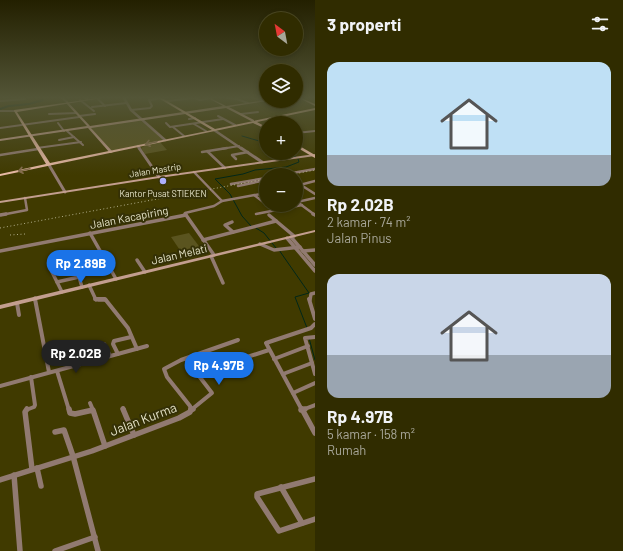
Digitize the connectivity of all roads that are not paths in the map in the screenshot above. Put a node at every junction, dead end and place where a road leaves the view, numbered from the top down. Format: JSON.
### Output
{"nodes":[{"id":1,"x":58,"y":123,"type":"dead end"},
{"id":2,"x":30,"y":124,"type":"edge"},
{"id":3,"x":85,"y":124,"type":"edge"},
{"id":4,"x":117,"y":124,"type":"edge"},
{"id":5,"x":145,"y":124,"type":"edge"},
{"id":6,"x":167,"y":124,"type":"edge"},
{"id":7,"x":194,"y":124,"type":"joint"},
{"id":8,"x":205,"y":124,"type":"edge"},
{"id":9,"x":241,"y":124,"type":"edge"},
{"id":10,"x":22,"y":125,"type":"junction"},
{"id":11,"x":235,"y":125,"type":"joint"},
{"id":12,"x":173,"y":127,"type":"junction"},
{"id":13,"x":0,"y":128,"type":"edge"},
{"id":14,"x":89,"y":128,"type":"junction"},
{"id":15,"x":214,"y":130,"type":"junction"},
{"id":16,"x":65,"y":131,"type":"junction"},
{"id":17,"x":206,"y":131,"type":"junction"},
{"id":18,"x":315,"y":131,"type":"edge"},
{"id":19,"x":303,"y":132,"type":"edge"},
{"id":20,"x":29,"y":136,"type":"junction"},
{"id":21,"x":184,"y":136,"type":"junction"},
{"id":22,"x":74,"y":137,"type":"junction"},
{"id":23,"x":0,"y":140,"type":"edge"},
{"id":24,"x":59,"y":140,"type":"dead end"},
{"id":25,"x":165,"y":140,"type":"junction"},
{"id":26,"x":80,"y":142,"type":"junction"},
{"id":27,"x":83,"y":145,"type":"dead end"},
{"id":28,"x":138,"y":146,"type":"junction"},
{"id":29,"x":239,"y":146,"type":"junction"},
{"id":30,"x":38,"y":148,"type":"junction"},
{"id":31,"x":303,"y":150,"type":"edge"},
{"id":32,"x":111,"y":152,"type":"junction"},
{"id":33,"x":202,"y":152,"type":"dead end"},
{"id":34,"x":207,"y":152,"type":"junction"},
{"id":35,"x":248,"y":152,"type":"junction"},
{"id":36,"x":0,"y":155,"type":"edge"},
{"id":37,"x":314,"y":155,"type":"edge"},
{"id":38,"x":236,"y":159,"type":"dead end"},
{"id":39,"x":262,"y":162,"type":"junction"},
{"id":40,"x":49,"y":165,"type":"junction"},
{"id":41,"x":225,"y":168,"type":"junction"},
{"id":42,"x":315,"y":170,"type":"edge"},
{"id":43,"x":303,"y":172,"type":"edge"},
{"id":44,"x":196,"y":173,"type":"junction"},
{"id":45,"x":303,"y":173,"type":"edge"},
{"id":46,"x":0,"y":175,"type":"edge"},
{"id":47,"x":159,"y":177,"type":"junction"},
{"id":48,"x":259,"y":180,"type":"edge"},
{"id":49,"x":259,"y":181,"type":"edge"},
{"id":50,"x":315,"y":181,"type":"edge"},
{"id":51,"x":230,"y":184,"type":"dead end"},
{"id":52,"x":303,"y":184,"type":"edge"},
{"id":53,"x":238,"y":186,"type":"dead end"},
{"id":54,"x":303,"y":186,"type":"edge"},
{"id":55,"x":65,"y":192,"type":"junction"},
{"id":56,"x":259,"y":194,"type":"edge"},
{"id":57,"x":315,"y":194,"type":"edge"},
{"id":58,"x":254,"y":195,"type":"junction"},
{"id":59,"x":25,"y":198,"type":"junction"},
{"id":60,"x":315,"y":198,"type":"edge"},
{"id":61,"x":259,"y":199,"type":"edge"},
{"id":62,"x":303,"y":200,"type":"edge"},
{"id":63,"x":222,"y":201,"type":"junction"},
{"id":64,"x":0,"y":202,"type":"edge"},
{"id":65,"x":303,"y":206,"type":"edge"},
{"id":66,"x":264,"y":212,"type":"edge"},
{"id":67,"x":0,"y":214,"type":"edge"},
{"id":68,"x":256,"y":214,"type":"dead end"},
{"id":69,"x":314,"y":214,"type":"edge"},
{"id":70,"x":186,"y":215,"type":"junction"},
{"id":71,"x":268,"y":215,"type":"dead end"},
{"id":72,"x":276,"y":221,"type":"junction"},
{"id":73,"x":232,"y":222,"type":"dead end"},
{"id":74,"x":315,"y":231,"type":"edge"},
{"id":75,"x":233,"y":232,"type":"junction"},
{"id":76,"x":90,"y":234,"type":"junction"},
{"id":77,"x":291,"y":237,"type":"junction"},
{"id":78,"x":203,"y":240,"type":"junction"},
{"id":79,"x":260,"y":244,"type":"junction"},
{"id":80,"x":300,"y":247,"type":"junction"},
{"id":81,"x":295,"y":248,"type":"junction"},
{"id":82,"x":315,"y":250,"type":"edge"},
{"id":83,"x":0,"y":251,"type":"edge"},
{"id":84,"x":303,"y":251,"type":"junction"},
{"id":85,"x":213,"y":256,"type":"junction"},
{"id":86,"x":104,"y":257,"type":"junction"},
{"id":87,"x":136,"y":260,"type":"dead end"},
{"id":88,"x":68,"y":264,"type":"dead end"},
{"id":89,"x":84,"y":264,"type":"dead end"},
{"id":90,"x":315,"y":265,"type":"edge"},
{"id":91,"x":75,"y":269,"type":"dead end"},
{"id":92,"x":315,"y":271,"type":"edge"},
{"id":93,"x":145,"y":272,"type":"junction"},
{"id":94,"x":79,"y":277,"type":"junction"},
{"id":95,"x":113,"y":280,"type":"junction"},
{"id":96,"x":57,"y":282,"type":"junction"},
{"id":97,"x":223,"y":283,"type":"dead end"},
{"id":98,"x":89,"y":285,"type":"junction"},
{"id":99,"x":82,"y":287,"type":"junction"},
{"id":100,"x":62,"y":292,"type":"junction"},
{"id":101,"x":315,"y":293,"type":"edge"},
{"id":102,"x":35,"y":298,"type":"junction"},
{"id":103,"x":17,"y":302,"type":"junction"},
{"id":104,"x":0,"y":307,"type":"edge"},
{"id":105,"x":314,"y":308,"type":"edge"},
{"id":106,"x":19,"y":314,"type":"dead end"},
{"id":107,"x":315,"y":319,"type":"edge"},
{"id":108,"x":315,"y":324,"type":"edge"},
{"id":109,"x":300,"y":331,"type":"junction"},
{"id":110,"x":131,"y":336,"type":"junction"},
{"id":111,"x":311,"y":339,"type":"edge"},
{"id":112,"x":238,"y":340,"type":"dead end"},
{"id":113,"x":104,"y":344,"type":"dead end"},
{"id":114,"x":147,"y":346,"type":"dead end"},
{"id":115,"x":308,"y":346,"type":"junction"},
{"id":116,"x":137,"y":349,"type":"junction"},
{"id":117,"x":269,"y":350,"type":"junction"},
{"id":118,"x":118,"y":354,"type":"junction"},
{"id":119,"x":110,"y":356,"type":"junction"},
{"id":120,"x":186,"y":358,"type":"junction"},
{"id":121,"x":274,"y":359,"type":"junction"},
{"id":122,"x":312,"y":363,"type":"junction"},
{"id":123,"x":219,"y":366,"type":"dead end"},
{"id":124,"x":57,"y":371,"type":"junction"},
{"id":125,"x":49,"y":372,"type":"junction"},
{"id":126,"x":283,"y":374,"type":"junction"},
{"id":127,"x":315,"y":374,"type":"edge"},
{"id":128,"x":31,"y":378,"type":"junction"},
{"id":129,"x":315,"y":384,"type":"edge"},
{"id":130,"x":0,"y":386,"type":"edge"},
{"id":131,"x":293,"y":393,"type":"junction"},
{"id":132,"x":90,"y":403,"type":"dead end"},
{"id":133,"x":315,"y":405,"type":"edge"},
{"id":134,"x":123,"y":408,"type":"dead end"},
{"id":135,"x":93,"y":410,"type":"junction"},
{"id":136,"x":191,"y":410,"type":"junction"},
{"id":137,"x":301,"y":410,"type":"junction"},
{"id":138,"x":55,"y":432,"type":"dead end"},
{"id":139,"x":315,"y":434,"type":"edge"},
{"id":140,"x":134,"y":435,"type":"junction"},
{"id":141,"x":105,"y":446,"type":"junction"},
{"id":142,"x":73,"y":456,"type":"junction"},
{"id":143,"x":34,"y":468,"type":"junction"},
{"id":144,"x":14,"y":475,"type":"junction"},
{"id":145,"x":315,"y":479,"type":"edge"},
{"id":146,"x":0,"y":480,"type":"edge"},
{"id":147,"x":41,"y":486,"type":"dead end"},
{"id":148,"x":281,"y":487,"type":"junction"},
{"id":149,"x":315,"y":519,"type":"edge"},
{"id":150,"x":302,"y":523,"type":"junction"},
{"id":151,"x":95,"y":537,"type":"junction"},
{"id":152,"x":20,"y":551,"type":"edge"},
{"id":153,"x":54,"y":551,"type":"edge"},
{"id":154,"x":98,"y":551,"type":"edge"}],
"edges":[{"from":1,"to":16,"type":"street"},
{"from":2,"to":10,"type":"street"},
{"from":3,"to":14,"type":"main road"},
{"from":4,"to":14,"type":"main road"},
{"from":5,"to":25,"type":"street"},
{"from":6,"to":12,"type":"street"},
{"from":7,"to":12,"type":"street"},
{"from":7,"to":17,"type":"street"},
{"from":8,"to":15,"type":"main road"},
{"from":9,"to":11,"type":"main road"},
{"from":10,"to":13,"type":"street"},
{"from":10,"to":20,"type":"main road"},
{"from":11,"to":15,"type":"main road"},
{"from":12,"to":21,"type":"street"},
{"from":14,"to":16,"type":"main road"},
{"from":14,"to":32,"type":"main road"},
{"from":15,"to":17,"type":"main road"},
{"from":15,"to":29,"type":"street"},
{"from":16,"to":20,"type":"main road"},
{"from":16,"to":22,"type":"street"},
{"from":17,"to":21,"type":"main road"},
{"from":18,"to":19,"type":"street"},
{"from":20,"to":23,"type":"main road"},
{"from":20,"to":30,"type":"main road"},
{"from":21,"to":25,"type":"main road"},
{"from":22,"to":24,"type":"street"},
{"from":22,"to":26,"type":"street"},
{"from":25,"to":28,"type":"main road","one_way":true},
{"from":26,"to":27,"type":"street"},
{"from":26,"to":30,"type":"street"},
{"from":28,"to":32,"type":"main road"},
{"from":28,"to":47,"type":"street"},
{"from":29,"to":34,"type":"street"},
{"from":29,"to":35,"type":"street"},
{"from":30,"to":36,"type":"street"},
{"from":30,"to":40,"type":"main road"},
{"from":31,"to":37,"type":"main road"},
{"from":32,"to":40,"type":"main road"},
{"from":33,"to":34,"type":"street"},
{"from":34,"to":41,"type":"street"},
{"from":35,"to":38,"type":"street"},
{"from":35,"to":39,"type":"street"},
{"from":37,"to":39,"type":"main road","name":"Jalan Mastrip"},
{"from":39,"to":41,"type":"main road","name":"Jalan Mastrip"},
{"from":40,"to":46,"type":"main road","one_way":true},
{"from":40,"to":55,"type":"street"},
{"from":41,"to":44,"type":"main road","name":"Jalan Mastrip"},
{"from":42,"to":43,"type":"street"},
{"from":42,"to":45,"type":"street"},
{"from":44,"to":47,"type":"main road","name":"Jalan Mastrip"},
{"from":44,"to":63,"type":"street"},
{"from":47,"to":55,"type":"main road","name":"Jalan Mastrip"},
{"from":48,"to":51,"type":"street"},
{"from":49,"to":53,"type":"street"},
{"from":50,"to":52,"type":"street"},
{"from":54,"to":57,"type":"street"},
{"from":55,"to":59,"type":"main road","name":"Jalan Mastrip"},
{"from":56,"to":58,"type":"street","name":"Jalan Kacapiring"},
{"from":58,"to":61,"type":"street"},
{"from":58,"to":63,"type":"street","name":"Jalan Kacapiring"},
{"from":59,"to":64,"type":"main road","name":"Jalan Mastrip"},
{"from":59,"to":67,"type":"street"},
{"from":60,"to":62,"type":"street"},
{"from":63,"to":70,"type":"street","name":"Jalan Kacapiring"},
{"from":65,"to":69,"type":"street"},
{"from":66,"to":68,"type":"street"},
{"from":70,"to":76,"type":"street","name":"Jalan Kacapiring"},
{"from":70,"to":78,"type":"street"},
{"from":71,"to":72,"type":"street"},
{"from":72,"to":75,"type":"street"},
{"from":72,"to":77,"type":"street"},
{"from":73,"to":75,"type":"street"},
{"from":74,"to":77,"type":"main road","name":"Jalan Melati"},
{"from":75,"to":78,"type":"street"},
{"from":76,"to":83,"type":"street","name":"Jalan Kacapiring"},
{"from":76,"to":86,"type":"street"},
{"from":77,"to":79,"type":"main road","name":"Jalan Melati"},
{"from":77,"to":80,"type":"street"},
{"from":77,"to":81,"type":"street"},
{"from":78,"to":85,"type":"street"},
{"from":79,"to":81,"type":"street"},
{"from":79,"to":85,"type":"main road","name":"Jalan Melati"},
{"from":80,"to":81,"type":"street"},
{"from":80,"to":84,"type":"street"},
{"from":81,"to":92,"type":"street"},
{"from":82,"to":84,"type":"street"},
{"from":84,"to":90,"type":"street"},
{"from":85,"to":93,"type":"main road","name":"Jalan Melati"},
{"from":85,"to":97,"type":"street"},
{"from":86,"to":89,"type":"street"},
{"from":86,"to":95,"type":"street"},
{"from":87,"to":93,"type":"street"},
{"from":88,"to":96,"type":"street"},
{"from":91,"to":94,"type":"street"},
{"from":93,"to":95,"type":"main road","name":"Jalan Melati"},
{"from":94,"to":96,"type":"street"},
{"from":94,"to":99,"type":"street"},
{"from":95,"to":98,"type":"main road","name":"Jalan Melati"},
{"from":96,"to":100,"type":"street"},
{"from":98,"to":99,"type":"main road","name":"Jalan Melati"},
{"from":98,"to":110,"type":"street"},
{"from":99,"to":100,"type":"main road","name":"Jalan Melati"},
{"from":100,"to":102,"type":"main road","name":"Jalan Melati"},
{"from":101,"to":105,"type":"street"},
{"from":102,"to":103,"type":"main road","name":"Jalan Melati"},
{"from":102,"to":125,"type":"street"},
{"from":103,"to":104,"type":"main road","name":"Jalan Melati"},
{"from":103,"to":106,"type":"street"},
{"from":105,"to":107,"type":"street"},
{"from":108,"to":109,"type":"street"},
{"from":109,"to":111,"type":"street"},
{"from":109,"to":117,"type":"street"},
{"from":110,"to":116,"type":"street"},
{"from":110,"to":118,"type":"street"},
{"from":111,"to":115,"type":"street"},
{"from":112,"to":120,"type":"street","name":"Jalan Kurma"},
{"from":113,"to":119,"type":"street"},
{"from":114,"to":116,"type":"street"},
{"from":115,"to":121,"type":"street"},
{"from":115,"to":122,"type":"street"},
{"from":116,"to":118,"type":"street"},
{"from":117,"to":121,"type":"street"},
{"from":117,"to":123,"type":"street"},
{"from":118,"to":119,"type":"street"},
{"from":119,"to":124,"type":"street"},
{"from":120,"to":136,"type":"street"},
{"from":120,"to":136,"type":"street","name":"Jalan Kurma"},
{"from":121,"to":126,"type":"street"},
{"from":122,"to":126,"type":"street"},
{"from":122,"to":127,"type":"street"},
{"from":124,"to":125,"type":"street"},
{"from":124,"to":135,"type":"street"},
{"from":125,"to":128,"type":"street"},
{"from":126,"to":131,"type":"street"},
{"from":128,"to":130,"type":"street"},
{"from":128,"to":143,"type":"street"},
{"from":129,"to":131,"type":"street"},
{"from":131,"to":137,"type":"street"},
{"from":132,"to":135,"type":"street"},
{"from":133,"to":137,"type":"street"},
{"from":134,"to":140,"type":"street"},
{"from":135,"to":141,"type":"street"},
{"from":136,"to":140,"type":"street","name":"Jalan Kurma"},
{"from":137,"to":139,"type":"street"},
{"from":138,"to":142,"type":"street"},
{"from":140,"to":141,"type":"street","name":"Jalan Kurma"},
{"from":141,"to":142,"type":"street","name":"Jalan Kurma"},
{"from":142,"to":143,"type":"street","name":"Jalan Kurma"},
{"from":142,"to":151,"type":"street"},
{"from":143,"to":144,"type":"street","name":"Jalan Kurma"},
{"from":143,"to":147,"type":"street"},
{"from":144,"to":146,"type":"street","name":"Jalan Kurma"},
{"from":144,"to":152,"type":"street"},
{"from":145,"to":148,"type":"street"},
{"from":148,"to":150,"type":"street"},
{"from":148,"to":150,"type":"street"},
{"from":149,"to":150,"type":"street"},
{"from":151,"to":153,"type":"street"},
{"from":151,"to":154,"type":"street"}]}
